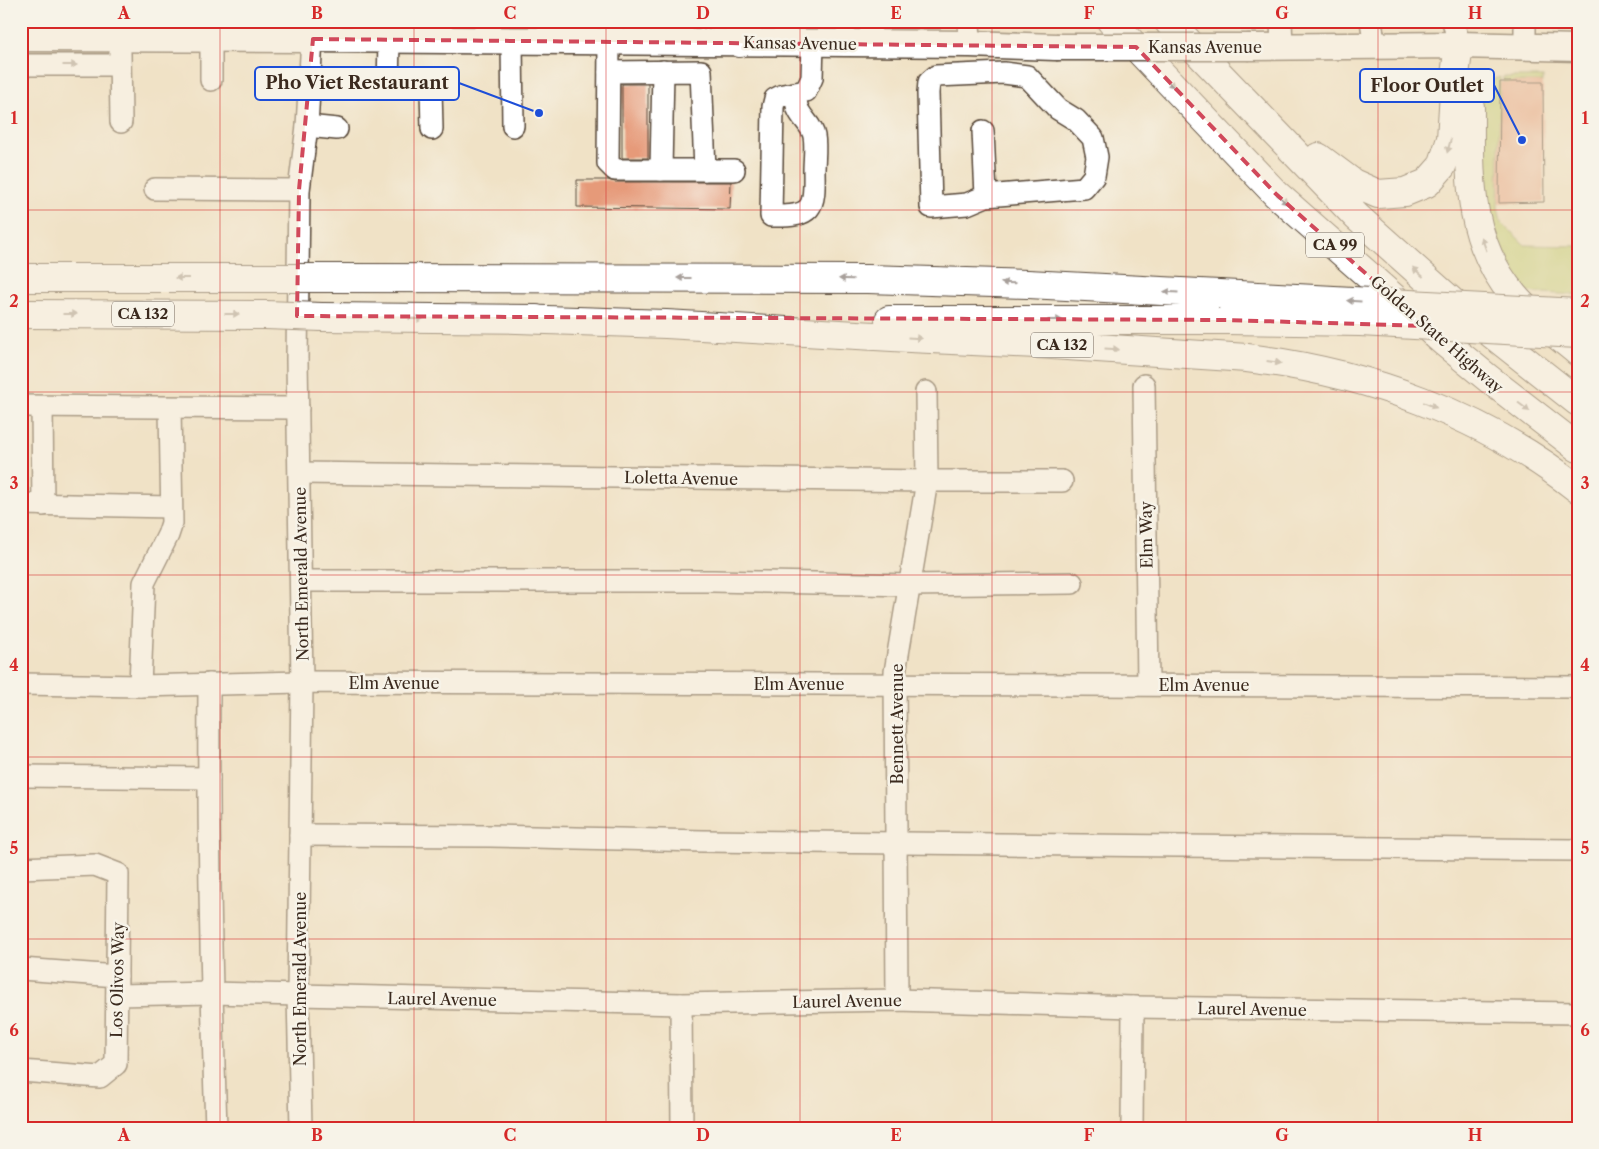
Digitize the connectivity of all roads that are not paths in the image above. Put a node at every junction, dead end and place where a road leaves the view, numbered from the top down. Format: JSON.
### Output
{"nodes":[{"id":1,"x":1111,"y":21,"type":"edge"},
{"id":2,"x":1168,"y":21,"type":"edge"},
{"id":3,"x":1281,"y":21,"type":"edge"},
{"id":4,"x":1371,"y":21,"type":"edge"},
{"id":5,"x":740,"y":28,"type":"edge"},
{"id":6,"x":313,"y":30,"type":"edge"},
{"id":7,"x":599,"y":31,"type":"edge"},
{"id":8,"x":118,"y":32,"type":"edge"},
{"id":9,"x":646,"y":32,"type":"edge"},
{"id":10,"x":217,"y":33,"type":"edge"},
{"id":11,"x":871,"y":33,"type":"edge"},
{"id":12,"x":970,"y":33,"type":"edge"},
{"id":13,"x":1456,"y":33,"type":"edge"},
{"id":14,"x":1525,"y":34,"type":"edge"},
{"id":15,"x":21,"y":38,"type":"edge"},
{"id":16,"x":389,"y":40,"type":"junction"},
{"id":17,"x":512,"y":41,"type":"junction"},
{"id":18,"x":813,"y":43,"type":"junction"},
{"id":19,"x":1000,"y":45,"type":"junction"},
{"id":20,"x":1282,"y":47,"type":"junction"},
{"id":21,"x":1375,"y":47,"type":"junction"},
{"id":22,"x":1578,"y":48,"type":"edge"},
{"id":23,"x":1207,"y":63,"type":"junction"},
{"id":24,"x":21,"y":65,"type":"edge"},
{"id":25,"x":120,"y":65,"type":"junction"},
{"id":26,"x":663,"y":71,"type":"junction"},
{"id":27,"x":609,"y":72,"type":"junction"},
{"id":28,"x":1001,"y":73,"type":"junction"},
{"id":29,"x":212,"y":80,"type":"dead end"},
{"id":30,"x":388,"y":88,"type":"dead end"},
{"id":31,"x":431,"y":88,"type":"dead end"},
{"id":32,"x":795,"y":94,"type":"junction"},
{"id":33,"x":120,"y":122,"type":"dead end"},
{"id":34,"x":307,"y":126,"type":"junction"},
{"id":35,"x":513,"y":126,"type":"dead end"},
{"id":36,"x":337,"y":129,"type":"dead end"},
{"id":37,"x":432,"y":129,"type":"dead end"},
{"id":38,"x":983,"y":131,"type":"dead end"},
{"id":39,"x":662,"y":170,"type":"junction"},
{"id":40,"x":705,"y":170,"type":"junction"},
{"id":41,"x":734,"y":170,"type":"dead end"},
{"id":42,"x":155,"y":189,"type":"dead end"},
{"id":43,"x":298,"y":190,"type":"junction"},
{"id":44,"x":986,"y":196,"type":"junction"},
{"id":45,"x":21,"y":278,"type":"edge"},
{"id":46,"x":1223,"y":307,"type":"junction"},
{"id":47,"x":1578,"y":313,"type":"edge"},
{"id":48,"x":21,"y":314,"type":"edge"},
{"id":49,"x":517,"y":319,"type":"junction"},
{"id":50,"x":1578,"y":334,"type":"edge"},
{"id":51,"x":1578,"y":352,"type":"edge"},
{"id":52,"x":1144,"y":385,"type":"dead end"},
{"id":53,"x":926,"y":392,"type":"dead end"},
{"id":54,"x":1578,"y":402,"type":"edge"},
{"id":55,"x":21,"y":406,"type":"edge"},
{"id":56,"x":42,"y":407,"type":"junction"},
{"id":57,"x":170,"y":408,"type":"junction"},
{"id":58,"x":298,"y":408,"type":"junction"},
{"id":59,"x":1578,"y":448,"type":"edge"},
{"id":60,"x":300,"y":473,"type":"junction"},
{"id":61,"x":926,"y":481,"type":"junction"},
{"id":62,"x":1062,"y":481,"type":"dead end"},
{"id":63,"x":1578,"y":489,"type":"edge"},
{"id":64,"x":21,"y":504,"type":"edge"},
{"id":65,"x":43,"y":505,"type":"junction"},
{"id":66,"x":171,"y":507,"type":"junction"},
{"id":67,"x":301,"y":581,"type":"junction"},
{"id":68,"x":1072,"y":583,"type":"dead end"},
{"id":69,"x":910,"y":585,"type":"junction"},
{"id":70,"x":302,"y":682,"type":"junction"},
{"id":71,"x":21,"y":684,"type":"edge"},
{"id":72,"x":209,"y":684,"type":"junction"},
{"id":73,"x":896,"y":684,"type":"junction"},
{"id":74,"x":1148,"y":684,"type":"junction"},
{"id":75,"x":140,"y":686,"type":"junction"},
{"id":76,"x":1578,"y":687,"type":"edge"},
{"id":77,"x":21,"y":776,"type":"edge"},
{"id":78,"x":208,"y":778,"type":"junction"},
{"id":79,"x":300,"y":835,"type":"junction"},
{"id":80,"x":896,"y":843,"type":"junction"},
{"id":81,"x":1578,"y":850,"type":"edge"},
{"id":82,"x":21,"y":868,"type":"edge"},
{"id":83,"x":21,"y":969,"type":"edge"},
{"id":84,"x":117,"y":986,"type":"junction"},
{"id":85,"x":212,"y":993,"type":"junction"},
{"id":86,"x":298,"y":995,"type":"junction"},
{"id":87,"x":897,"y":1000,"type":"junction"},
{"id":88,"x":681,"y":1004,"type":"junction"},
{"id":89,"x":1133,"y":1007,"type":"junction"},
{"id":90,"x":1578,"y":1013,"type":"edge"},
{"id":91,"x":21,"y":1072,"type":"edge"},
{"id":92,"x":216,"y":1128,"type":"edge"},
{"id":93,"x":301,"y":1128,"type":"edge"},
{"id":94,"x":682,"y":1128,"type":"edge"},
{"id":95,"x":1132,"y":1128,"type":"edge"}],
"edges":[{"from":1,"to":59,"type":"highway","name":"Golden State Highway","number":"CA 99","one_way":true},
{"from":2,"to":23,"type":"highway","number":"CA 99"},
{"from":3,"to":20,"type":"street"},
{"from":4,"to":21,"type":"street"},
{"from":5,"to":9,"type":"main road","name":"Kansas Avenue"},
{"from":5,"to":18,"type":"main road","name":"Kansas Avenue"},
{"from":6,"to":10,"type":"main road","name":"Kansas Avenue"},
{"from":6,"to":16,"type":"main road","name":"Kansas Avenue"},
{"from":6,"to":34,"type":"street","name":"North Emerald Avenue"},
{"from":7,"to":9,"type":"main road","name":"Kansas Avenue"},
{"from":7,"to":17,"type":"main road","name":"Kansas Avenue"},
{"from":7,"to":27,"type":"street"},
{"from":8,"to":10,"type":"main road","name":"Kansas Avenue"},
{"from":8,"to":15,"type":"main road","name":"Kansas Avenue"},
{"from":8,"to":25,"type":"street"},
{"from":10,"to":29,"type":"street"},
{"from":11,"to":12,"type":"main road","name":"Kansas Avenue"},
{"from":11,"to":18,"type":"main road","name":"Kansas Avenue"},
{"from":12,"to":19,"type":"main road","name":"Kansas Avenue"},
{"from":13,"to":14,"type":"main road","name":"Kansas Avenue"},
{"from":13,"to":21,"type":"main road","name":"Kansas Avenue"},
{"from":13,"to":23,"type":"highway","one_way":true},
{"from":51,"to":13,"type":"highway","one_way":true},
{"from":14,"to":22,"type":"main road","name":"Kansas Avenue"},
{"from":16,"to":17,"type":"main road","name":"Kansas Avenue"},
{"from":16,"to":30,"type":"street"},
{"from":17,"to":35,"type":"street"},
{"from":18,"to":32,"type":"street"},
{"from":19,"to":20,"type":"main road","name":"Kansas Avenue","bridge":true},
{"from":19,"to":28,"type":"street"},
{"from":20,"to":21,"type":"main road","name":"Kansas Avenue"},
{"from":54,"to":23,"type":"highway","number":"CA 99","one_way":true},
{"from":24,"to":25,"type":"street","one_way":true},
{"from":25,"to":33,"type":"street"},
{"from":26,"to":27,"type":"street"},
{"from":26,"to":39,"type":"street"},
{"from":26,"to":40,"type":"street"},
{"from":27,"to":39,"type":"street"},
{"from":28,"to":44,"type":"street"},
{"from":28,"to":44,"type":"street"},
{"from":31,"to":37,"type":"street"},
{"from":32,"to":32,"type":"street"},
{"from":34,"to":36,"type":"street"},
{"from":34,"to":43,"type":"street","name":"North Emerald Avenue"},
{"from":38,"to":44,"type":"street"},
{"from":39,"to":40,"type":"street"},
{"from":40,"to":41,"type":"street"},
{"from":42,"to":43,"type":"street"},
{"from":43,"to":58,"type":"street","name":"North Emerald Avenue"},
{"from":46,"to":45,"type":"highway","number":"CA 132","one_way":true,"bridge":true},
{"from":47,"to":46,"type":"highway","number":"CA 132","one_way":true,"bridge":true},
{"from":49,"to":46,"type":"highway","one_way":true},
{"from":46,"to":50,"type":"highway","bridge":true},
{"from":48,"to":49,"type":"highway","number":"CA 132","one_way":true,"bridge":true},
{"from":49,"to":63,"type":"highway","number":"CA 132","one_way":true},
{"from":52,"to":74,"type":"street","name":"Elm Way"},
{"from":53,"to":61,"type":"street","name":"Bennett Avenue"},
{"from":55,"to":56,"type":"street"},
{"from":56,"to":57,"type":"street"},
{"from":56,"to":65,"type":"street"},
{"from":57,"to":58,"type":"street"},
{"from":57,"to":66,"type":"street"},
{"from":58,"to":60,"type":"street","name":"North Emerald Avenue"},
{"from":60,"to":61,"type":"street","name":"Loletta Avenue"},
{"from":60,"to":67,"type":"street","name":"North Emerald Avenue"},
{"from":61,"to":62,"type":"street","name":"Loletta Avenue"},
{"from":61,"to":69,"type":"street","name":"Bennett Avenue"},
{"from":64,"to":65,"type":"street"},
{"from":65,"to":66,"type":"street"},
{"from":66,"to":75,"type":"street"},
{"from":67,"to":69,"type":"street"},
{"from":67,"to":70,"type":"street","name":"North Emerald Avenue"},
{"from":68,"to":69,"type":"street"},
{"from":69,"to":73,"type":"street","name":"Bennett Avenue"},
{"from":70,"to":72,"type":"street","name":"Elm Avenue"},
{"from":70,"to":73,"type":"street","name":"Elm Avenue"},
{"from":70,"to":79,"type":"street","name":"North Emerald Avenue"},
{"from":71,"to":75,"type":"street","name":"Elm Avenue"},
{"from":72,"to":75,"type":"street","name":"Elm Avenue"},
{"from":72,"to":78,"type":"street"},
{"from":73,"to":74,"type":"street","name":"Elm Avenue"},
{"from":73,"to":80,"type":"street","name":"Bennett Avenue"},
{"from":74,"to":76,"type":"street","name":"Elm Avenue"},
{"from":77,"to":78,"type":"street"},
{"from":78,"to":85,"type":"street"},
{"from":79,"to":80,"type":"street"},
{"from":79,"to":86,"type":"street","name":"North Emerald Avenue"},
{"from":80,"to":81,"type":"street"},
{"from":80,"to":87,"type":"street","name":"Bennett Avenue"},
{"from":82,"to":84,"type":"street","name":"Los Olivos Way"},
{"from":83,"to":84,"type":"street","name":"Laurel Avenue"},
{"from":84,"to":85,"type":"street","name":"Laurel Avenue"},
{"from":84,"to":91,"type":"street","name":"Los Olivos Way"},
{"from":85,"to":86,"type":"street","name":"Laurel Avenue"},
{"from":85,"to":92,"type":"street"},
{"from":86,"to":88,"type":"street","name":"Laurel Avenue"},
{"from":86,"to":93,"type":"street","name":"North Emerald Avenue"},
{"from":87,"to":88,"type":"street","name":"Laurel Avenue"},
{"from":87,"to":89,"type":"street","name":"Laurel Avenue"},
{"from":88,"to":94,"type":"street"},
{"from":89,"to":90,"type":"street","name":"Laurel Avenue"},
{"from":89,"to":95,"type":"street"}]}
